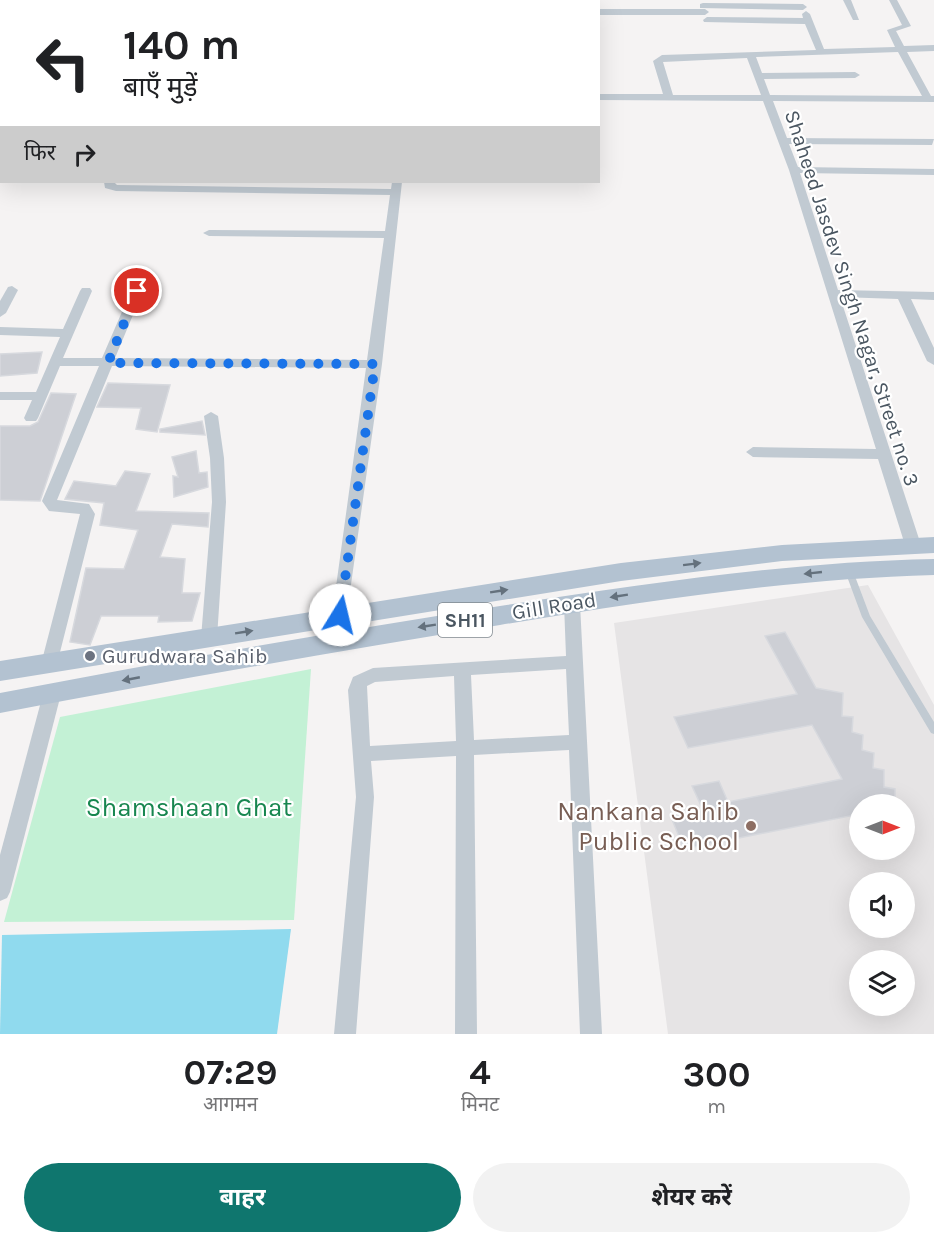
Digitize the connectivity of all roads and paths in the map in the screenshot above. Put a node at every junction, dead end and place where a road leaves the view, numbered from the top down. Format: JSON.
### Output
{"nodes":[{"id":1,"x":847,"y":0,"type":"edge"},
{"id":2,"x":893,"y":0,"type":"edge"},
{"id":3,"x":802,"y":3,"type":"edge"},
{"id":4,"x":600,"y":12,"type":"edge"},
{"id":5,"x":705,"y":13,"type":"edge"},
{"id":6,"x":856,"y":18,"type":"dead end"},
{"id":7,"x":809,"y":21,"type":"junction"},
{"id":8,"x":934,"y":48,"type":"edge"},
{"id":9,"x":903,"y":51,"type":"junction"},
{"id":10,"x":821,"y":52,"type":"junction"},
{"id":11,"x":750,"y":54,"type":"junction"},
{"id":12,"x":855,"y":75,"type":"dead end"},
{"id":13,"x":758,"y":76,"type":"junction"},
{"id":14,"x":600,"y":97,"type":"edge"},
{"id":15,"x":669,"y":97,"type":"junction"},
{"id":16,"x":766,"y":98,"type":"junction"},
{"id":17,"x":931,"y":99,"type":"edge"},
{"id":18,"x":783,"y":141,"type":"junction"},
{"id":19,"x":932,"y":142,"type":"dead end"},
{"id":20,"x":794,"y":170,"type":"junction"},
{"id":21,"x":934,"y":172,"type":"edge"},
{"id":22,"x":109,"y":183,"type":"edge"},
{"id":23,"x":396,"y":187,"type":"edge"},
{"id":24,"x":210,"y":233,"type":"dead end"},
{"id":25,"x":391,"y":236,"type":"junction"},
{"id":26,"x":12,"y":290,"type":"dead end"},
{"id":27,"x":86,"y":291,"type":"dead end"},
{"id":28,"x":137,"y":291,"type":"dead end"},
{"id":29,"x":832,"y":293,"type":"junction"},
{"id":30,"x":903,"y":296,"type":"junction"},
{"id":31,"x":934,"y":296,"type":"edge"},
{"id":32,"x":0,"y":313,"type":"edge"},
{"id":33,"x":0,"y":331,"type":"edge"},
{"id":34,"x":68,"y":333,"type":"junction"},
{"id":35,"x":55,"y":362,"type":"junction"},
{"id":36,"x":934,"y":362,"type":"edge"},
{"id":37,"x":108,"y":363,"type":"junction"},
{"id":38,"x":375,"y":364,"type":"junction"},
{"id":39,"x":0,"y":396,"type":"edge"},
{"id":40,"x":40,"y":396,"type":"junction"},
{"id":41,"x":211,"y":416,"type":"dead end"},
{"id":42,"x":31,"y":418,"type":"dead end"},
{"id":43,"x":753,"y":452,"type":"dead end"},
{"id":44,"x":882,"y":454,"type":"junction"},
{"id":45,"x":923,"y":545,"type":"edge"},
{"id":46,"x":934,"y":567,"type":"edge"},
{"id":47,"x":848,"y":569,"type":"junction"},
{"id":48,"x":572,"y":604,"type":"junction"},
{"id":49,"x":340,"y":615,"type":"junction"},
{"id":50,"x":209,"y":638,"type":"junction"},
{"id":51,"x":573,"y":662,"type":"junction"},
{"id":52,"x":50,"y":664,"type":"junction"},
{"id":53,"x":462,"y":669,"type":"junction"},
{"id":54,"x":0,"y":671,"type":"edge"},
{"id":55,"x":52,"y":694,"type":"junction"},
{"id":56,"x":0,"y":703,"type":"edge"},
{"id":57,"x":934,"y":730,"type":"edge"},
{"id":58,"x":577,"y":742,"type":"junction"},
{"id":59,"x":465,"y":750,"type":"junction"},
{"id":60,"x":362,"y":754,"type":"junction"},
{"id":61,"x":0,"y":892,"type":"edge"},
{"id":62,"x":345,"y":1034,"type":"edge"},
{"id":63,"x":466,"y":1034,"type":"edge"},
{"id":64,"x":591,"y":1034,"type":"edge"}],
"edges":[{"from":1,"to":6,"type":"street"},
{"from":2,"to":9,"type":"street"},
{"from":3,"to":5,"type":"street"},
{"from":3,"to":7,"type":"street"},
{"from":4,"to":5,"type":"street"},
{"from":5,"to":7,"type":"street"},
{"from":7,"to":10,"type":"street"},
{"from":8,"to":9,"type":"street"},
{"from":9,"to":10,"type":"street"},
{"from":9,"to":17,"type":"street"},
{"from":10,"to":11,"type":"street"},
{"from":11,"to":13,"type":"street","name":"Shaheed Jasdev Singh Nagar, Street no. 3"},
{"from":11,"to":15,"type":"street"},
{"from":12,"to":13,"type":"street"},
{"from":13,"to":16,"type":"street","name":"Shaheed Jasdev Singh Nagar, Street no. 3"},
{"from":14,"to":15,"type":"street"},
{"from":15,"to":16,"type":"street"},
{"from":16,"to":17,"type":"street"},
{"from":16,"to":18,"type":"street","name":"Shaheed Jasdev Singh Nagar, Street no. 3"},
{"from":18,"to":19,"type":"street"},
{"from":18,"to":20,"type":"street","name":"Shaheed Jasdev Singh Nagar, Street no. 3"},
{"from":20,"to":21,"type":"street"},
{"from":20,"to":29,"type":"street","name":"Shaheed Jasdev Singh Nagar, Street no. 3"},
{"from":22,"to":23,"type":"street"},
{"from":23,"to":25,"type":"street"},
{"from":24,"to":25,"type":"street"},
{"from":25,"to":38,"type":"street"},
{"from":26,"to":32,"type":"street"},
{"from":27,"to":34,"type":"street"},
{"from":28,"to":37,"type":"street"},
{"from":29,"to":30,"type":"street"},
{"from":29,"to":44,"type":"street","name":"Shaheed Jasdev Singh Nagar, Street no. 3"},
{"from":30,"to":31,"type":"street"},
{"from":30,"to":36,"type":"street"},
{"from":33,"to":34,"type":"street"},
{"from":34,"to":35,"type":"street"},
{"from":35,"to":37,"type":"street"},
{"from":35,"to":40,"type":"street"},
{"from":37,"to":38,"type":"street"},
{"from":37,"to":52,"type":"street"},
{"from":38,"to":49,"type":"street"},
{"from":39,"to":40,"type":"street"},
{"from":40,"to":42,"type":"street"},
{"from":41,"to":50,"type":"street"},
{"from":43,"to":44,"type":"street"},
{"from":44,"to":45,"type":"street","name":"Shaheed Jasdev Singh Nagar, Street no. 3"},
{"from":49,"to":45,"type":"main road","name":"Gill Road","number":"SH11","one_way":true},
{"from":46,"to":47,"type":"main road","name":"Gill Road","number":"SH11"},
{"from":47,"to":48,"type":"main road","name":"Gill Road","number":"SH11","one_way":true},
{"from":47,"to":57,"type":"lane"},
{"from":48,"to":51,"type":"street"},
{"from":48,"to":55,"type":"main road","name":"Gill Road","number":"SH11","one_way":true},
{"from":50,"to":49,"type":"main road","name":"Gill Road","number":"SH11","one_way":true},
{"from":50,"to":52,"type":"main road","name":"Gill Road","number":"SH11"},
{"from":51,"to":53,"type":"street"},
{"from":51,"to":58,"type":"street"},
{"from":52,"to":54,"type":"main road","name":"Gill Road","number":"SH11"},
{"from":53,"to":59,"type":"street"},
{"from":53,"to":60,"type":"street"},
{"from":55,"to":56,"type":"main road","name":"Gill Road","number":"SH11"},
{"from":55,"to":61,"type":"street"},
{"from":58,"to":59,"type":"street"},
{"from":58,"to":64,"type":"street"},
{"from":59,"to":60,"type":"street"},
{"from":59,"to":63,"type":"street"},
{"from":60,"to":62,"type":"street"}]}
